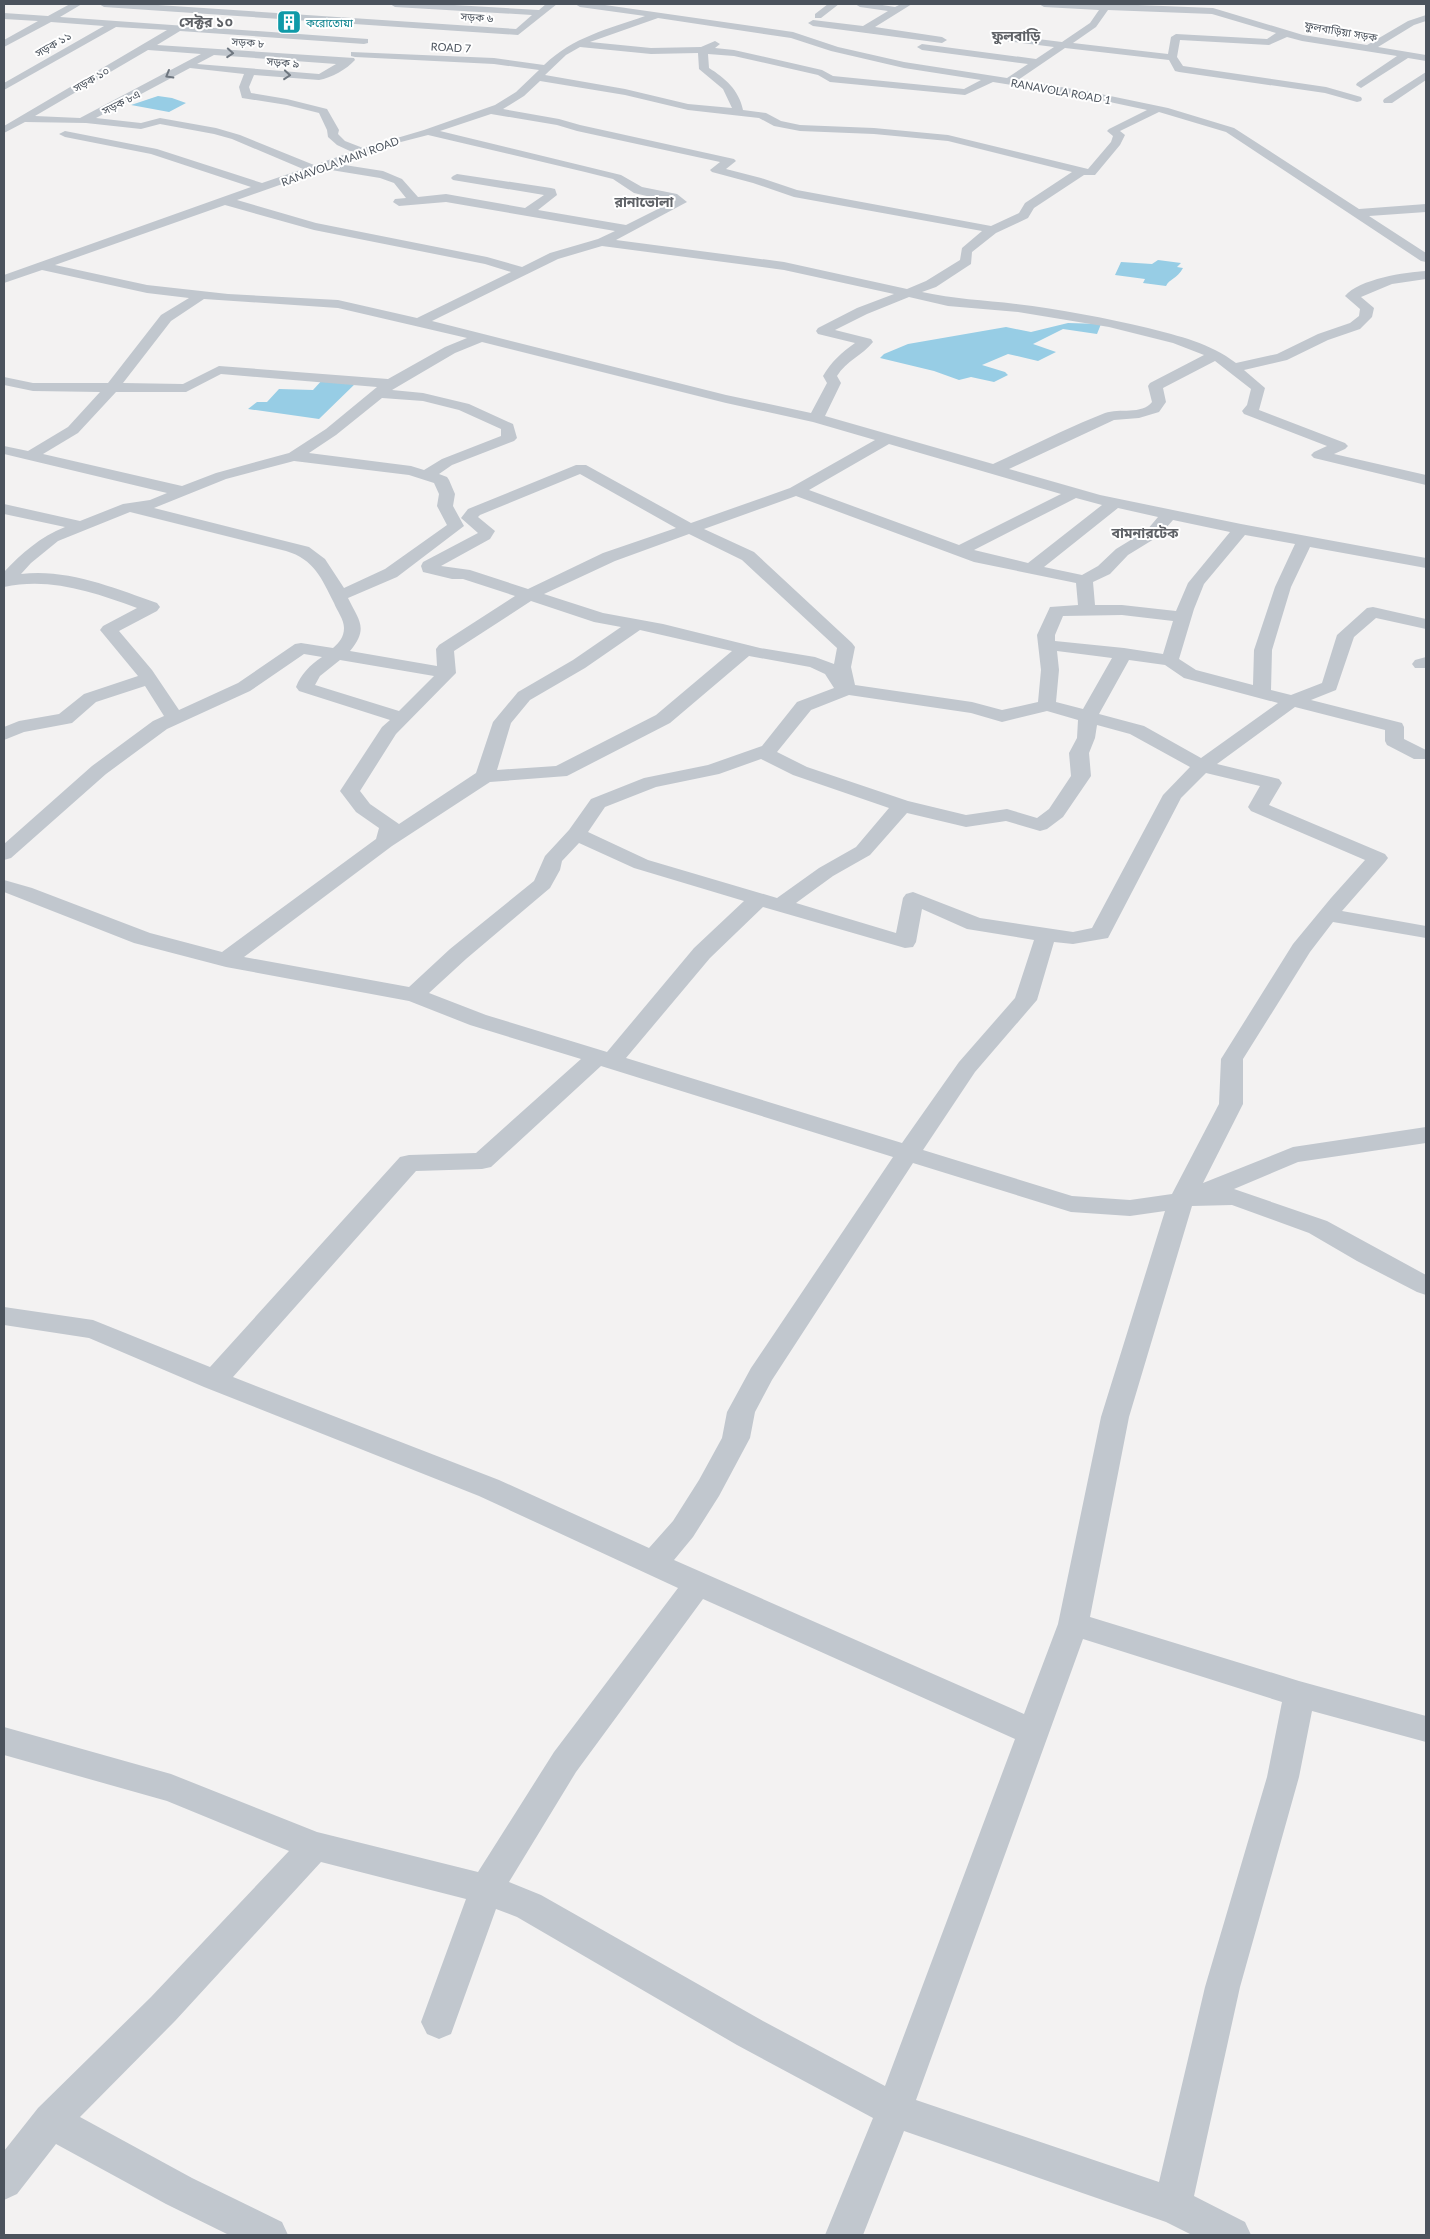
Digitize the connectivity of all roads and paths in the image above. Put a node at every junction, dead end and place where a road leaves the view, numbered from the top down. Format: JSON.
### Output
{"nodes":[{"id":1,"x":77,"y":4,"type":"edge"},
{"id":2,"x":104,"y":4,"type":"edge"},
{"id":3,"x":395,"y":4,"type":"edge"},
{"id":4,"x":552,"y":4,"type":"edge"},
{"id":5,"x":585,"y":4,"type":"edge"},
{"id":6,"x":650,"y":4,"type":"edge"},
{"id":7,"x":834,"y":4,"type":"edge"},
{"id":8,"x":860,"y":4,"type":"edge"},
{"id":9,"x":907,"y":4,"type":"edge"},
{"id":10,"x":1050,"y":4,"type":"edge"},
{"id":11,"x":1106,"y":6,"type":"edge"},
{"id":12,"x":1154,"y":6,"type":"edge"},
{"id":13,"x":1205,"y":7,"type":"edge"},
{"id":14,"x":897,"y":10,"type":"junction"},
{"id":15,"x":636,"y":11,"type":"junction"},
{"id":16,"x":540,"y":13,"type":"junction"},
{"id":17,"x":660,"y":14,"type":"junction"},
{"id":18,"x":4,"y":16,"type":"edge"},
{"id":19,"x":1426,"y":18,"type":"edge"},
{"id":20,"x":49,"y":19,"type":"junction"},
{"id":21,"x":114,"y":24,"type":"junction"},
{"id":22,"x":178,"y":28,"type":"junction"},
{"id":23,"x":466,"y":28,"type":"junction"},
{"id":24,"x":752,"y":28,"type":"junction"},
{"id":25,"x":865,"y":29,"type":"junction"},
{"id":26,"x":1288,"y":33,"type":"junction"},
{"id":27,"x":1005,"y":38,"type":"dead end"},
{"id":28,"x":942,"y":40,"type":"dead end"},
{"id":29,"x":364,"y":41,"type":"joint"},
{"id":30,"x":4,"y":44,"type":"edge"},
{"id":31,"x":578,"y":44,"type":"junction"},
{"id":32,"x":1142,"y":44,"type":"dead end"},
{"id":33,"x":1064,"y":45,"type":"junction"},
{"id":34,"x":147,"y":47,"type":"junction"},
{"id":35,"x":920,"y":47,"type":"dead end"},
{"id":36,"x":1368,"y":49,"type":"junction"},
{"id":37,"x":703,"y":50,"type":"junction"},
{"id":38,"x":212,"y":52,"type":"junction"},
{"id":39,"x":1135,"y":53,"type":"junction"},
{"id":40,"x":1406,"y":55,"type":"junction"},
{"id":41,"x":1172,"y":57,"type":"junction"},
{"id":42,"x":351,"y":58,"type":"junction"},
{"id":43,"x":1426,"y":58,"type":"edge"},
{"id":44,"x":436,"y":59,"type":"junction"},
{"id":45,"x":1039,"y":62,"type":"junction"},
{"id":46,"x":186,"y":66,"type":"junction"},
{"id":47,"x":546,"y":68,"type":"junction"},
{"id":48,"x":250,"y":72,"type":"junction"},
{"id":49,"x":1426,"y":75,"type":"edge"},
{"id":50,"x":537,"y":77,"type":"junction"},
{"id":51,"x":992,"y":79,"type":"junction"},
{"id":52,"x":1008,"y":82,"type":"junction"},
{"id":53,"x":1361,"y":85,"type":"dead end"},
{"id":54,"x":4,"y":87,"type":"edge"},
{"id":55,"x":1357,"y":99,"type":"dead end"},
{"id":56,"x":1388,"y":101,"type":"dead end"},
{"id":57,"x":1158,"y":109,"type":"junction"},
{"id":58,"x":489,"y":110,"type":"junction"},
{"id":59,"x":738,"y":112,"type":"junction"},
{"id":60,"x":22,"y":119,"type":"junction"},
{"id":61,"x":86,"y":120,"type":"junction"},
{"id":62,"x":4,"y":130,"type":"edge"},
{"id":63,"x":428,"y":132,"type":"junction"},
{"id":64,"x":65,"y":134,"type":"dead end"},
{"id":65,"x":363,"y":152,"type":"junction"},
{"id":66,"x":520,"y":154,"type":"junction"},
{"id":67,"x":503,"y":160,"type":"dead end"},
{"id":68,"x":476,"y":167,"type":"dead end"},
{"id":69,"x":321,"y":168,"type":"junction"},
{"id":70,"x":1082,"y":171,"type":"junction"},
{"id":71,"x":457,"y":178,"type":"junction"},
{"id":72,"x":443,"y":185,"type":"dead end"},
{"id":73,"x":264,"y":188,"type":"junction"},
{"id":74,"x":412,"y":192,"type":"junction"},
{"id":75,"x":226,"y":201,"type":"junction"},
{"id":76,"x":399,"y":202,"type":"dead end"},
{"id":77,"x":1426,"y":208,"type":"edge"},
{"id":78,"x":527,"y":212,"type":"junction"},
{"id":79,"x":1356,"y":213,"type":"junction"},
{"id":80,"x":626,"y":230,"type":"junction"},
{"id":81,"x":994,"y":230,"type":"junction"},
{"id":82,"x":602,"y":242,"type":"junction"},
{"id":83,"x":1426,"y":258,"type":"edge"},
{"id":84,"x":42,"y":266,"type":"junction"},
{"id":85,"x":522,"y":271,"type":"junction"},
{"id":86,"x":1426,"y":275,"type":"edge"},
{"id":87,"x":4,"y":279,"type":"edge"},
{"id":88,"x":906,"y":293,"type":"junction"},
{"id":89,"x":202,"y":296,"type":"junction"},
{"id":90,"x":420,"y":322,"type":"junction"},
{"id":91,"x":482,"y":337,"type":"junction"},
{"id":92,"x":1216,"y":355,"type":"junction"},
{"id":93,"x":1234,"y":368,"type":"junction"},
{"id":94,"x":4,"y":381,"type":"edge"},
{"id":95,"x":112,"y":386,"type":"junction"},
{"id":96,"x":384,"y":388,"type":"junction"},
{"id":97,"x":816,"y":418,"type":"junction"},
{"id":98,"x":885,"y":440,"type":"junction"},
{"id":99,"x":4,"y":450,"type":"edge"},
{"id":100,"x":30,"y":456,"type":"junction"},
{"id":101,"x":294,"y":456,"type":"junction"},
{"id":102,"x":993,"y":470,"type":"junction"},
{"id":103,"x":427,"y":475,"type":"junction"},
{"id":104,"x":1426,"y":480,"type":"edge"},
{"id":105,"x":796,"y":490,"type":"junction"},
{"id":106,"x":181,"y":491,"type":"junction"},
{"id":107,"x":1074,"y":493,"type":"junction"},
{"id":108,"x":1114,"y":503,"type":"junction"},
{"id":109,"x":129,"y":507,"type":"junction"},
{"id":110,"x":4,"y":509,"type":"edge"},
{"id":111,"x":1169,"y":514,"type":"junction"},
{"id":112,"x":82,"y":526,"type":"junction"},
{"id":113,"x":690,"y":529,"type":"junction"},
{"id":114,"x":1241,"y":529,"type":"junction"},
{"id":115,"x":1305,"y":541,"type":"junction"},
{"id":116,"x":960,"y":551,"type":"junction"},
{"id":117,"x":1426,"y":563,"type":"edge"},
{"id":118,"x":1032,"y":569,"type":"junction"},
{"id":119,"x":1084,"y":580,"type":"junction"},
{"id":120,"x":4,"y":582,"type":"edge"},
{"id":121,"x":340,"y":596,"type":"junction"},
{"id":122,"x":527,"y":596,"type":"junction"},
{"id":123,"x":1087,"y":607,"type":"dead end"},
{"id":124,"x":1182,"y":617,"type":"junction"},
{"id":125,"x":637,"y":624,"type":"junction"},
{"id":126,"x":1426,"y":624,"type":"edge"},
{"id":127,"x":1047,"y":646,"type":"junction"},
{"id":128,"x":746,"y":649,"type":"junction"},
{"id":129,"x":1124,"y":653,"type":"junction"},
{"id":130,"x":336,"y":654,"type":"junction"},
{"id":131,"x":1170,"y":662,"type":"junction"},
{"id":132,"x":447,"y":673,"type":"junction"},
{"id":133,"x":149,"y":679,"type":"junction"},
{"id":134,"x":847,"y":689,"type":"junction"},
{"id":135,"x":1262,"y":693,"type":"junction"},
{"id":136,"x":1292,"y":701,"type":"junction"},
{"id":137,"x":1047,"y":705,"type":"junction"},
{"id":138,"x":1088,"y":717,"type":"junction"},
{"id":139,"x":175,"y":718,"type":"junction"},
{"id":140,"x":403,"y":718,"type":"junction"},
{"id":141,"x":4,"y":734,"type":"edge"},
{"id":142,"x":762,"y":752,"type":"junction"},
{"id":143,"x":1421,"y":755,"type":"dead end"},
{"id":144,"x":1202,"y":766,"type":"junction"},
{"id":145,"x":485,"y":776,"type":"junction"},
{"id":146,"x":902,"y":806,"type":"junction"},
{"id":147,"x":576,"y":834,"type":"junction"},
{"id":148,"x":385,"y":842,"type":"junction"},
{"id":149,"x":4,"y":854,"type":"edge"},
{"id":150,"x":4,"y":886,"type":"edge"},
{"id":151,"x":760,"y":898,"type":"junction"},
{"id":152,"x":782,"y":904,"type":"junction"},
{"id":153,"x":1328,"y":915,"type":"junction"},
{"id":154,"x":1426,"y":932,"type":"edge"},
{"id":155,"x":1046,"y":935,"type":"junction"},
{"id":156,"x":226,"y":960,"type":"junction"},
{"id":157,"x":414,"y":995,"type":"junction"},
{"id":158,"x":604,"y":1059,"type":"junction"},
{"id":159,"x":1426,"y":1135,"type":"edge"},
{"id":160,"x":908,"y":1154,"type":"junction"},
{"id":161,"x":1181,"y":1201,"type":"junction"},
{"id":162,"x":1426,"y":1286,"type":"edge"},
{"id":163,"x":4,"y":1316,"type":"edge"},
{"id":164,"x":214,"y":1380,"type":"junction"},
{"id":165,"x":654,"y":1564,"type":"junction"},
{"id":166,"x":698,"y":1584,"type":"junction"},
{"id":167,"x":1073,"y":1624,"type":"junction"},
{"id":168,"x":1299,"y":1694,"type":"junction"},
{"id":169,"x":1426,"y":1729,"type":"edge"},
{"id":170,"x":1034,"y":1733,"type":"junction"},
{"id":171,"x":4,"y":1741,"type":"edge"},
{"id":172,"x":315,"y":1846,"type":"junction"},
{"id":173,"x":486,"y":1889,"type":"junction"},
{"id":174,"x":439,"y":2022,"type":"dead end"},
{"id":175,"x":894,"y":2110,"type":"junction"},
{"id":176,"x":51,"y":2121,"type":"junction"},
{"id":177,"x":4,"y":2181,"type":"edge"},
{"id":178,"x":1173,"y":2206,"type":"junction"},
{"id":179,"x":231,"y":2226,"type":"edge"},
{"id":180,"x":269,"y":2235,"type":"edge"},
{"id":181,"x":844,"y":2235,"type":"edge"},
{"id":182,"x":1232,"y":2235,"type":"edge"}],
"edges":[{"from":1,"to":20,"type":"street"},
{"from":2,"to":23,"type":"street","name":"সড়ক ৬"},
{"from":3,"to":16,"type":"street"},
{"from":4,"to":16,"type":"street"},
{"from":5,"to":15,"type":"street","name":"RANAVOLA ROAD 1"},
{"from":6,"to":15,"type":"street"},
{"from":7,"to":25,"type":"street"},
{"from":8,"to":14,"type":"street"},
{"from":9,"to":14,"type":"street"},
{"from":10,"to":11,"type":"street","name":"ফুলবাড়িয়া সড়ক"},
{"from":11,"to":12,"type":"street","name":"ফুলবাড়িয়া সড়ক"},
{"from":11,"to":33,"type":"street"},
{"from":12,"to":13,"type":"street","name":"ফুলবাড়িয়া সড়ক"},
{"from":13,"to":26,"type":"street","name":"ফুলবাড়িয়া সড়ক"},
{"from":14,"to":25,"type":"street"},
{"from":15,"to":17,"type":"street","name":"RANAVOLA ROAD 1"},
{"from":16,"to":23,"type":"street","name":"সড়ক ৬"},
{"from":17,"to":24,"type":"street","name":"RANAVOLA ROAD 1"},
{"from":17,"to":31,"type":"street","name":"RANAVOLA MAIN ROAD"},
{"from":18,"to":20,"type":"street"},
{"from":19,"to":36,"type":"street"},
{"from":20,"to":21,"type":"street"},
{"from":20,"to":30,"type":"street"},
{"from":21,"to":22,"type":"street"},
{"from":21,"to":54,"type":"street","name":"সড়ক ১১"},
{"from":22,"to":29,"type":"street"},
{"from":22,"to":34,"type":"street","name":"সড়ক ১০"},
{"from":23,"to":44,"type":"street"},
{"from":24,"to":37,"type":"street"},
{"from":24,"to":51,"type":"street","name":"RANAVOLA ROAD 1"},
{"from":25,"to":28,"type":"street"},
{"from":26,"to":36,"type":"street","name":"ফুলবাড়িয়া সড়ক"},
{"from":26,"to":41,"type":"street"},
{"from":27,"to":33,"type":"street"},
{"from":29,"to":42,"type":"street","name":"সড়ক ৯"},
{"from":31,"to":37,"type":"street"},
{"from":31,"to":47,"type":"street","name":"RANAVOLA MAIN ROAD"},
{"from":32,"to":39,"type":"street"},
{"from":33,"to":39,"type":"street"},
{"from":33,"to":45,"type":"street"},
{"from":34,"to":38,"type":"street","name":"সড়ক ৮"},
{"from":34,"to":60,"type":"street","name":"সড়ক ১০"},
{"from":35,"to":45,"type":"street"},
{"from":36,"to":40,"type":"street","name":"ফুলবাড়িয়া সড়ক"},
{"from":37,"to":51,"type":"street"},
{"from":37,"to":59,"type":"street"},
{"from":38,"to":42,"type":"street","name":"সড়ক ৮","one_way":true},
{"from":38,"to":46,"type":"street","name":"সড়ক ৮এ"},
{"from":39,"to":41,"type":"street"},
{"from":40,"to":43,"type":"street","name":"ফুলবাড়িয়া সড়ক"},
{"from":40,"to":53,"type":"street"},
{"from":41,"to":55,"type":"street"},
{"from":42,"to":44,"type":"street","name":"ROAD 7"},
{"from":48,"to":42,"type":"street","name":"সড়ক ৯","one_way":true},
{"from":44,"to":47,"type":"street","name":"ROAD 7"},
{"from":45,"to":52,"type":"street"},
{"from":46,"to":48,"type":"street","name":"সড়ক ৯"},
{"from":46,"to":61,"type":"street","name":"সড়ক ৮এ","one_way":true},
{"from":47,"to":50,"type":"street","name":"RANAVOLA MAIN ROAD"},
{"from":48,"to":65,"type":"street"},
{"from":49,"to":56,"type":"street"},
{"from":50,"to":58,"type":"street","name":"RANAVOLA MAIN ROAD"},
{"from":50,"to":59,"type":"street"},
{"from":51,"to":52,"type":"street","name":"RANAVOLA ROAD 1"},
{"from":52,"to":57,"type":"street","name":"RANAVOLA ROAD 1"},
{"from":57,"to":70,"type":"street"},
{"from":57,"to":79,"type":"street","name":"RANAVOLA ROAD 1"},
{"from":58,"to":63,"type":"street","name":"RANAVOLA MAIN ROAD"},
{"from":58,"to":81,"type":"street"},
{"from":59,"to":70,"type":"street"},
{"from":60,"to":61,"type":"street","name":"সড়ক ৮এ"},
{"from":60,"to":62,"type":"street","name":"সড়ক ১০"},
{"from":61,"to":69,"type":"street"},
{"from":63,"to":65,"type":"street","name":"RANAVOLA MAIN ROAD"},
{"from":63,"to":66,"type":"street"},
{"from":64,"to":73,"type":"street"},
{"from":65,"to":69,"type":"street","name":"RANAVOLA MAIN ROAD"},
{"from":66,"to":67,"type":"street"},
{"from":66,"to":80,"type":"street"},
{"from":68,"to":71,"type":"street"},
{"from":69,"to":73,"type":"street","name":"RANAVOLA MAIN ROAD"},
{"from":69,"to":74,"type":"street"},
{"from":70,"to":81,"type":"street"},
{"from":71,"to":72,"type":"street"},
{"from":71,"to":78,"type":"street"},
{"from":73,"to":75,"type":"street","name":"RANAVOLA MAIN ROAD"},
{"from":74,"to":76,"type":"street"},
{"from":74,"to":78,"type":"street"},
{"from":75,"to":84,"type":"street","name":"RANAVOLA MAIN ROAD"},
{"from":75,"to":85,"type":"street"},
{"from":77,"to":79,"type":"street"},
{"from":78,"to":80,"type":"street"},
{"from":79,"to":83,"type":"street","name":"RANAVOLA ROAD 1"},
{"from":80,"to":82,"type":"street"},
{"from":81,"to":88,"type":"street"},
{"from":82,"to":85,"type":"street"},
{"from":82,"to":88,"type":"street"},
{"from":84,"to":87,"type":"street","name":"RANAVOLA MAIN ROAD"},
{"from":84,"to":89,"type":"street"},
{"from":85,"to":90,"type":"street"},
{"from":86,"to":93,"type":"street"},
{"from":88,"to":92,"type":"street"},
{"from":88,"to":97,"type":"street"},
{"from":89,"to":90,"type":"street"},
{"from":89,"to":95,"type":"street"},
{"from":90,"to":91,"type":"street"},
{"from":91,"to":96,"type":"street"},
{"from":91,"to":97,"type":"street"},
{"from":92,"to":93,"type":"street"},
{"from":92,"to":102,"type":"street"},
{"from":93,"to":104,"type":"street"},
{"from":94,"to":95,"type":"street"},
{"from":95,"to":96,"type":"street"},
{"from":95,"to":100,"type":"street"},
{"from":96,"to":101,"type":"street"},
{"from":96,"to":103,"type":"street"},
{"from":97,"to":98,"type":"street"},
{"from":98,"to":102,"type":"street"},
{"from":98,"to":105,"type":"street"},
{"from":99,"to":100,"type":"street"},
{"from":100,"to":106,"type":"street"},
{"from":101,"to":103,"type":"street"},
{"from":101,"to":106,"type":"street"},
{"from":102,"to":107,"type":"street"},
{"from":103,"to":121,"type":"street"},
{"from":105,"to":113,"type":"street"},
{"from":105,"to":116,"type":"street"},
{"from":106,"to":109,"type":"street"},
{"from":107,"to":108,"type":"street"},
{"from":107,"to":116,"type":"street"},
{"from":108,"to":111,"type":"street"},
{"from":108,"to":118,"type":"street"},
{"from":109,"to":112,"type":"street"},
{"from":109,"to":121,"type":"street"},
{"from":110,"to":112,"type":"street"},
{"from":111,"to":114,"type":"street"},
{"from":111,"to":119,"type":"street"},
{"from":112,"to":120,"type":"street"},
{"from":113,"to":122,"type":"street"},
{"from":113,"to":122,"type":"street"},
{"from":113,"to":134,"type":"street"},
{"from":114,"to":115,"type":"street"},
{"from":114,"to":124,"type":"street"},
{"from":115,"to":117,"type":"street"},
{"from":115,"to":135,"type":"street"},
{"from":116,"to":118,"type":"street"},
{"from":118,"to":119,"type":"street"},
{"from":119,"to":123,"type":"street"},
{"from":120,"to":133,"type":"street"},
{"from":121,"to":130,"type":"street"},
{"from":122,"to":125,"type":"street"},
{"from":122,"to":132,"type":"street"},
{"from":124,"to":127,"type":"street"},
{"from":124,"to":131,"type":"street"},
{"from":125,"to":128,"type":"street"},
{"from":125,"to":145,"type":"street"},
{"from":126,"to":136,"type":"street"},
{"from":127,"to":129,"type":"street"},
{"from":127,"to":137,"type":"street"},
{"from":128,"to":134,"type":"street"},
{"from":128,"to":145,"type":"street"},
{"from":129,"to":131,"type":"street"},
{"from":129,"to":138,"type":"street"},
{"from":130,"to":132,"type":"street"},
{"from":130,"to":139,"type":"street"},
{"from":130,"to":140,"type":"street"},
{"from":131,"to":135,"type":"street"},
{"from":132,"to":140,"type":"street"},
{"from":133,"to":139,"type":"street"},
{"from":133,"to":141,"type":"street"},
{"from":134,"to":137,"type":"street"},
{"from":134,"to":142,"type":"street"},
{"from":135,"to":136,"type":"street"},
{"from":136,"to":143,"type":"street"},
{"from":136,"to":144,"type":"street"},
{"from":137,"to":138,"type":"street"},
{"from":138,"to":144,"type":"street"},
{"from":138,"to":146,"type":"street"},
{"from":139,"to":149,"type":"street"},
{"from":140,"to":148,"type":"street"},
{"from":142,"to":146,"type":"street"},
{"from":142,"to":147,"type":"street"},
{"from":144,"to":153,"type":"street"},
{"from":144,"to":155,"type":"street"},
{"from":145,"to":148,"type":"street"},
{"from":146,"to":152,"type":"street"},
{"from":147,"to":151,"type":"street"},
{"from":147,"to":157,"type":"street"},
{"from":148,"to":156,"type":"street"},
{"from":150,"to":156,"type":"street"},
{"from":151,"to":152,"type":"street"},
{"from":151,"to":158,"type":"street"},
{"from":152,"to":155,"type":"street"},
{"from":153,"to":154,"type":"street"},
{"from":153,"to":161,"type":"street"},
{"from":155,"to":160,"type":"street"},
{"from":156,"to":157,"type":"street"},
{"from":157,"to":158,"type":"street"},
{"from":158,"to":160,"type":"street"},
{"from":158,"to":164,"type":"street"},
{"from":159,"to":161,"type":"street"},
{"from":160,"to":161,"type":"street"},
{"from":160,"to":165,"type":"street"},
{"from":161,"to":162,"type":"street"},
{"from":161,"to":167,"type":"street"},
{"from":163,"to":164,"type":"street"},
{"from":164,"to":165,"type":"street"},
{"from":165,"to":166,"type":"street"},
{"from":166,"to":170,"type":"street"},
{"from":166,"to":173,"type":"street"},
{"from":167,"to":168,"type":"street"},
{"from":167,"to":170,"type":"street"},
{"from":168,"to":169,"type":"street"},
{"from":168,"to":178,"type":"street"},
{"from":170,"to":175,"type":"street"},
{"from":171,"to":172,"type":"street"},
{"from":172,"to":173,"type":"street"},
{"from":172,"to":176,"type":"street"},
{"from":173,"to":174,"type":"street"},
{"from":173,"to":175,"type":"street"},
{"from":175,"to":178,"type":"street"},
{"from":175,"to":181,"type":"street"},
{"from":176,"to":177,"type":"street"},
{"from":176,"to":179,"type":"street"},
{"from":178,"to":182,"type":"street"},
{"from":179,"to":180,"type":"street"}]}
